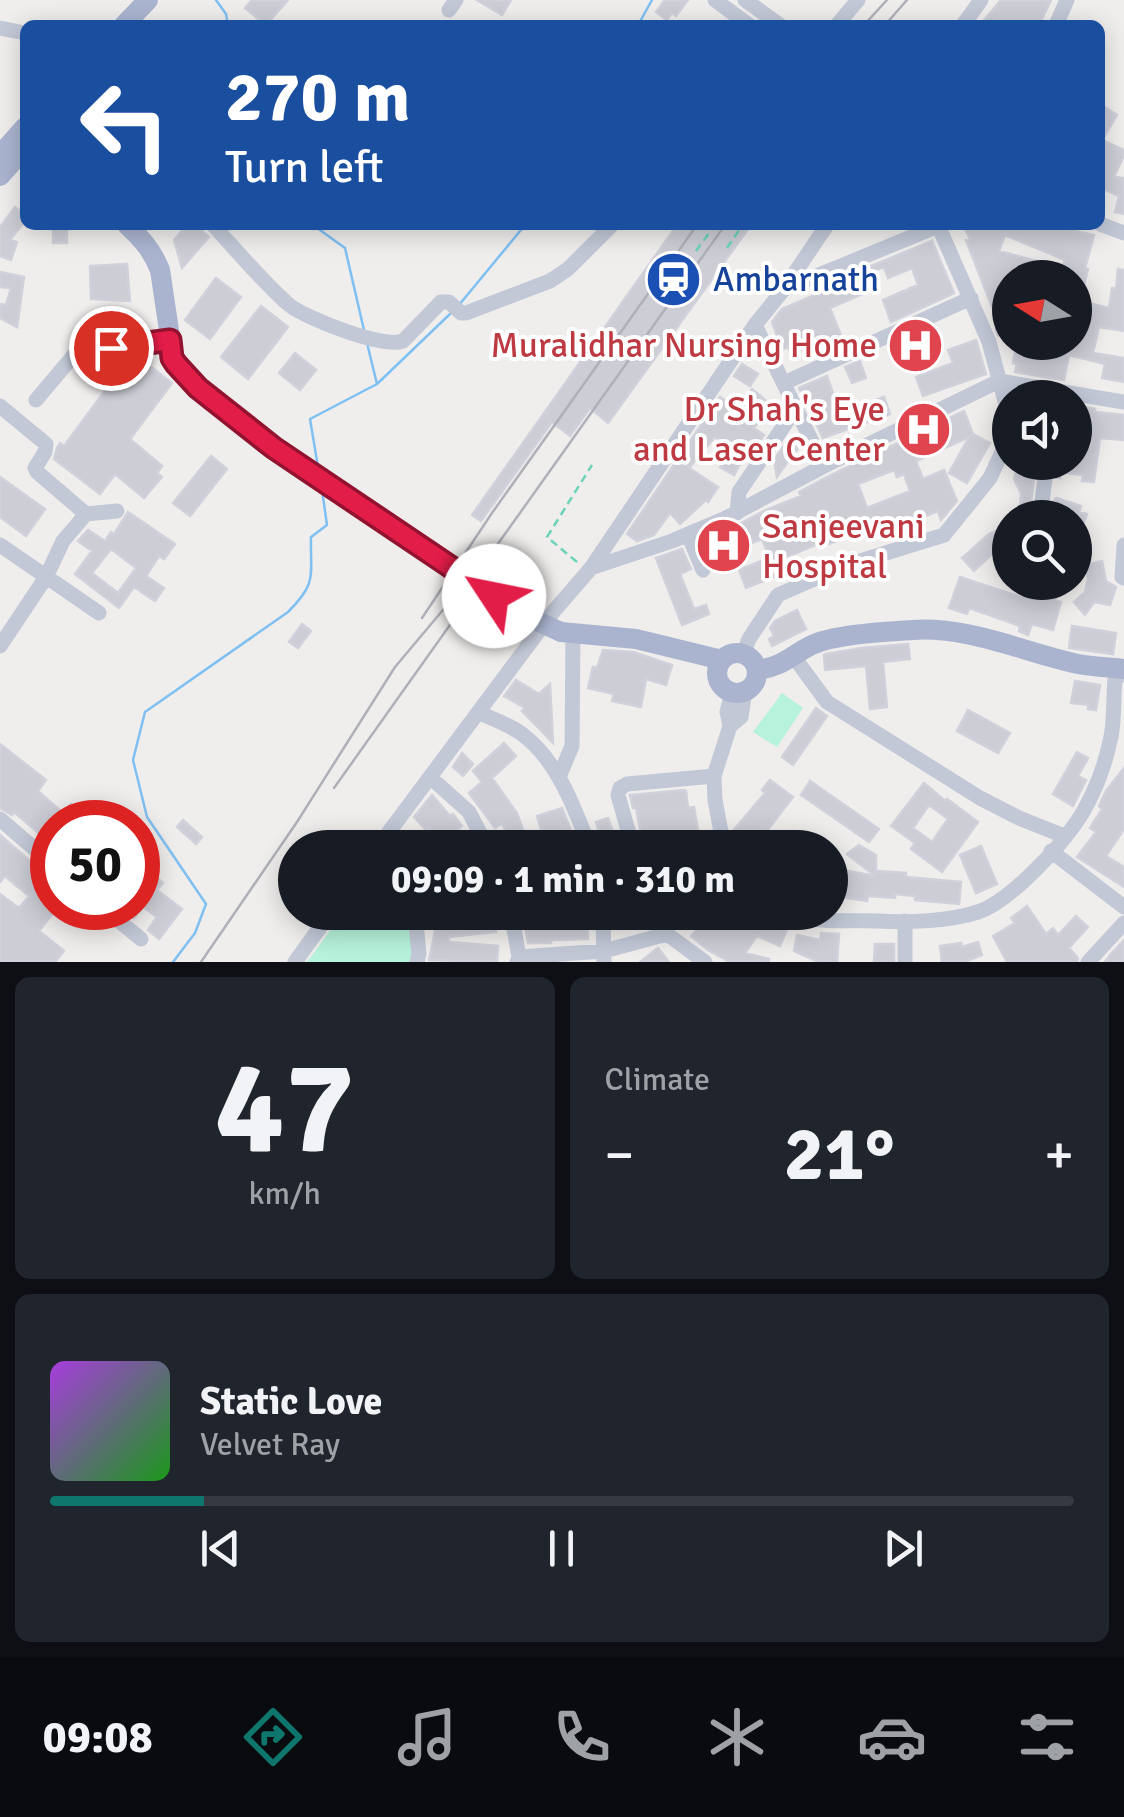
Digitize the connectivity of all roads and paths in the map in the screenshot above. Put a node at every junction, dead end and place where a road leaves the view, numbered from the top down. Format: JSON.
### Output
{"nodes":[{"id":1,"x":148,"y":0,"type":"edge"},
{"id":2,"x":715,"y":0,"type":"edge"},
{"id":3,"x":745,"y":0,"type":"edge"},
{"id":4,"x":858,"y":0,"type":"edge"},
{"id":5,"x":129,"y":20,"type":"edge"},
{"id":6,"x":743,"y":20,"type":"edge"},
{"id":7,"x":773,"y":20,"type":"edge"},
{"id":8,"x":841,"y":20,"type":"edge"},
{"id":9,"x":20,"y":141,"type":"edge"},
{"id":10,"x":0,"y":176,"type":"edge"},
{"id":11,"x":134,"y":230,"type":"edge"},
{"id":12,"x":148,"y":230,"type":"edge"},
{"id":13,"x":218,"y":230,"type":"edge"},
{"id":14,"x":607,"y":230,"type":"edge"},
{"id":15,"x":712,"y":230,"type":"edge"},
{"id":16,"x":739,"y":230,"type":"edge"},
{"id":17,"x":824,"y":230,"type":"edge"},
{"id":18,"x":928,"y":230,"type":"edge"},
{"id":19,"x":940,"y":230,"type":"edge"},
{"id":20,"x":727,"y":248,"type":"dead end"},
{"id":21,"x":696,"y":252,"type":"dead end"},
{"id":22,"x":784,"y":289,"type":"junction"},
{"id":23,"x":971,"y":298,"type":"junction"},
{"id":24,"x":755,"y":325,"type":"junction"},
{"id":25,"x":170,"y":340,"type":"junction"},
{"id":26,"x":180,"y":368,"type":"junction"},
{"id":27,"x":998,"y":380,"type":"edge"},
{"id":28,"x":784,"y":383,"type":"junction"},
{"id":29,"x":992,"y":385,"type":"edge"},
{"id":30,"x":1092,"y":397,"type":"edge"},
{"id":31,"x":36,"y":400,"type":"dead end"},
{"id":32,"x":1124,"y":402,"type":"edge"},
{"id":33,"x":0,"y":406,"type":"edge"},
{"id":34,"x":796,"y":408,"type":"junction"},
{"id":35,"x":592,"y":466,"type":"dead end"},
{"id":36,"x":824,"y":466,"type":"junction"},
{"id":37,"x":992,"y":474,"type":"edge"},
{"id":38,"x":117,"y":511,"type":"dead end"},
{"id":39,"x":736,"y":512,"type":"junction"},
{"id":40,"x":86,"y":514,"type":"junction"},
{"id":41,"x":688,"y":534,"type":"junction"},
{"id":42,"x":0,"y":545,"type":"edge"},
{"id":43,"x":1124,"y":545,"type":"edge"},
{"id":44,"x":590,"y":569,"type":"junction"},
{"id":45,"x":703,"y":570,"type":"dead end"},
{"id":46,"x":46,"y":577,"type":"junction"},
{"id":47,"x":1124,"y":578,"type":"edge"},
{"id":48,"x":99,"y":613,"type":"dead end"},
{"id":49,"x":567,"y":633,"type":"junction"},
{"id":50,"x":0,"y":646,"type":"edge"},
{"id":51,"x":794,"y":657,"type":"junction"},
{"id":52,"x":741,"y":661,"type":"junction"},
{"id":53,"x":1122,"y":678,"type":"edge"},
{"id":54,"x":739,"y":691,"type":"junction"},
{"id":55,"x":480,"y":713,"type":"junction"},
{"id":56,"x":714,"y":776,"type":"junction"},
{"id":57,"x":430,"y":777,"type":"junction"},
{"id":58,"x":558,"y":777,"type":"junction"},
{"id":59,"x":0,"y":819,"type":"edge"},
{"id":60,"x":390,"y":830,"type":"edge"},
{"id":61,"x":478,"y":830,"type":"edge"},
{"id":62,"x":583,"y":830,"type":"edge"},
{"id":63,"x":628,"y":830,"type":"edge"},
{"id":64,"x":721,"y":830,"type":"edge"},
{"id":65,"x":1064,"y":836,"type":"junction"},
{"id":66,"x":30,"y":845,"type":"edge"},
{"id":67,"x":1051,"y":851,"type":"junction"},
{"id":68,"x":1124,"y":906,"type":"edge"},
{"id":69,"x":848,"y":920,"type":"edge"},
{"id":70,"x":906,"y":921,"type":"junction"},
{"id":71,"x":1124,"y":923,"type":"edge"},
{"id":72,"x":129,"y":930,"type":"edge"},
{"id":73,"x":318,"y":930,"type":"edge"},
{"id":74,"x":417,"y":930,"type":"edge"},
{"id":75,"x":514,"y":930,"type":"edge"},
{"id":76,"x":603,"y":930,"type":"edge"},
{"id":77,"x":665,"y":930,"type":"edge"},
{"id":78,"x":667,"y":934,"type":"junction"},
{"id":79,"x":141,"y":940,"type":"dead end"},
{"id":80,"x":604,"y":957,"type":"edge"},
{"id":81,"x":518,"y":959,"type":"edge"},
{"id":82,"x":296,"y":962,"type":"edge"},
{"id":83,"x":417,"y":962,"type":"edge"},
{"id":84,"x":705,"y":962,"type":"edge"},
{"id":85,"x":905,"y":962,"type":"edge"},
{"id":86,"x":1088,"y":962,"type":"edge"}],
"edges":[{"from":1,"to":5,"type":"main road"},
{"from":2,"to":6,"type":"street"},
{"from":3,"to":7,"type":"street"},
{"from":4,"to":8,"type":"street"},
{"from":9,"to":10,"type":"main road"},
{"from":11,"to":25,"type":"main road"},
{"from":12,"to":26,"type":"main road"},
{"from":13,"to":14,"type":"street"},
{"from":15,"to":21,"type":"path"},
{"from":16,"to":20,"type":"path"},
{"from":17,"to":22,"type":"street"},
{"from":18,"to":22,"type":"street"},
{"from":19,"to":23,"type":"street"},
{"from":22,"to":24,"type":"street"},
{"from":23,"to":27,"type":"street"},
{"from":23,"to":28,"type":"street"},
{"from":24,"to":28,"type":"street"},
{"from":24,"to":44,"type":"street"},
{"from":25,"to":26,"type":"main road"},
{"from":25,"to":31,"type":"street"},
{"from":26,"to":49,"type":"main road","bridge":true},
{"from":28,"to":34,"type":"street"},
{"from":29,"to":36,"type":"street"},
{"from":30,"to":32,"type":"street"},
{"from":33,"to":40,"type":"street"},
{"from":34,"to":36,"type":"street"},
{"from":34,"to":39,"type":"street"},
{"from":35,"to":44,"type":"path"},
{"from":36,"to":39,"type":"street"},
{"from":37,"to":52,"type":"street"},
{"from":38,"to":40,"type":"street"},
{"from":39,"to":41,"type":"street"},
{"from":40,"to":46,"type":"street"},
{"from":41,"to":44,"type":"street"},
{"from":41,"to":45,"type":"street"},
{"from":42,"to":46,"type":"street"},
{"from":43,"to":47,"type":"street"},
{"from":44,"to":55,"type":"street"},
{"from":46,"to":48,"type":"street"},
{"from":46,"to":50,"type":"street"},
{"from":49,"to":52,"type":"main road"},
{"from":49,"to":58,"type":"street"},
{"from":51,"to":52,"type":"main road"},
{"from":51,"to":53,"type":"main road"},
{"from":51,"to":65,"type":"street"},
{"from":52,"to":54,"type":"main road"},
{"from":52,"to":54,"type":"main road"},
{"from":53,"to":65,"type":"street"},
{"from":54,"to":56,"type":"street"},
{"from":55,"to":57,"type":"street"},
{"from":55,"to":58,"type":"street"},
{"from":56,"to":63,"type":"street"},
{"from":56,"to":64,"type":"street"},
{"from":57,"to":60,"type":"street"},
{"from":57,"to":61,"type":"street"},
{"from":58,"to":62,"type":"street"},
{"from":59,"to":66,"type":"street"},
{"from":65,"to":67,"type":"street"},
{"from":67,"to":68,"type":"street"},
{"from":67,"to":70,"type":"street"},
{"from":69,"to":70,"type":"street"},
{"from":70,"to":85,"type":"street"},
{"from":71,"to":86,"type":"street"},
{"from":72,"to":79,"type":"street"},
{"from":73,"to":82,"type":"street"},
{"from":74,"to":83,"type":"street"},
{"from":75,"to":81,"type":"street"},
{"from":76,"to":80,"type":"street"},
{"from":77,"to":78,"type":"street"},
{"from":78,"to":80,"type":"street"},
{"from":78,"to":84,"type":"street"},
{"from":80,"to":81,"type":"street"}]}
